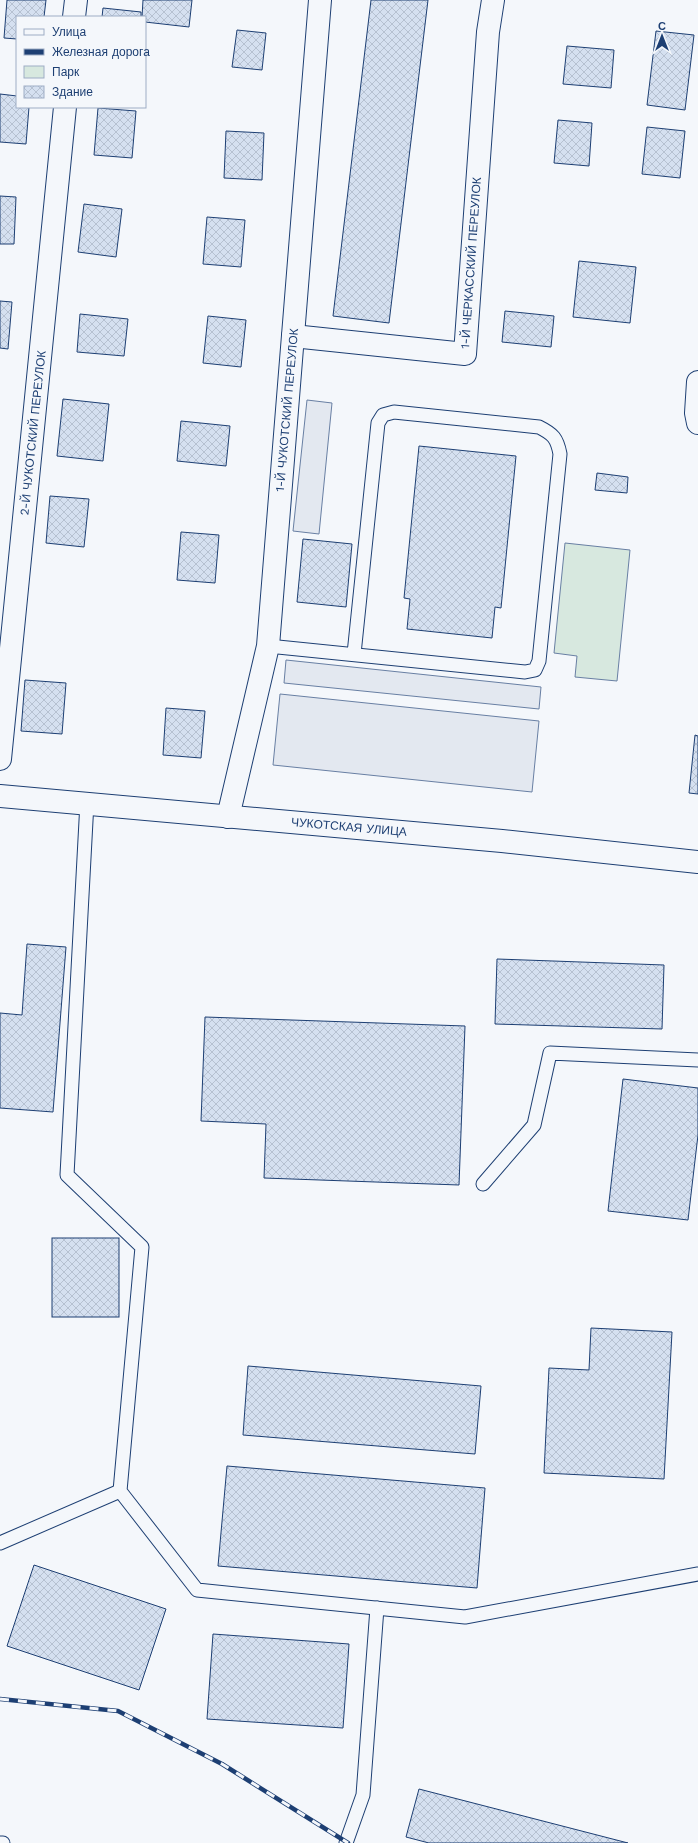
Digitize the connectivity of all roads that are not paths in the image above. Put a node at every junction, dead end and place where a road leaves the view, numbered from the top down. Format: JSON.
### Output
{"nodes":[{"id":1,"x":76,"y":0,"type":"edge"},
{"id":2,"x":320,"y":0,"type":"edge"},
{"id":3,"x":493,"y":0,"type":"edge"},
{"id":4,"x":74,"y":16,"type":"edge"},
{"id":5,"x":65,"y":108,"type":"edge"},
{"id":6,"x":293,"y":336,"type":"junction"},
{"id":7,"x":698,"y":382,"type":"edge"},
{"id":8,"x":698,"y":423,"type":"edge"},
{"id":9,"x":268,"y":646,"type":"junction"},
{"id":10,"x":354,"y":654,"type":"junction"},
{"id":11,"x":0,"y":759,"type":"edge"},
{"id":12,"x":0,"y":796,"type":"edge"},
{"id":13,"x":86,"y":802,"type":"junction"},
{"id":14,"x":228,"y":817,"type":"junction"},
{"id":15,"x":698,"y":862,"type":"edge"},
{"id":16,"x":698,"y":1060,"type":"edge"},
{"id":17,"x":483,"y":1184,"type":"dead end"},
{"id":18,"x":120,"y":1491,"type":"junction"},
{"id":19,"x":0,"y":1543,"type":"edge"},
{"id":20,"x":698,"y":1574,"type":"edge"},
{"id":21,"x":377,"y":1608,"type":"junction"},
{"id":22,"x":346,"y":1843,"type":"edge"}],
"edges":[{"from":1,"to":4,"type":"street"},
{"from":2,"to":6,"type":"street","name":"1-Й ЧУКОТСКИЙ ПЕРЕУЛОК"},
{"from":3,"to":6,"type":"street","name":"1-Й ЧЕРКАССКИЙ ПЕРЕУЛОК"},
{"from":5,"to":11,"type":"street","name":"2-Й ЧУКОТСКИЙ ПЕРЕУЛОК"},
{"from":6,"to":9,"type":"street","name":"1-Й ЧУКОТСКИЙ ПЕРЕУЛОК"},
{"from":7,"to":8,"type":"street"},
{"from":9,"to":10,"type":"lane"},
{"from":9,"to":14,"type":"street","name":"1-Й ЧУКОТСКИЙ ПЕРЕУЛОК"},
{"from":10,"to":10,"type":"lane"},
{"from":12,"to":13,"type":"street","name":"ЧУКОТСКАЯ УЛИЦА"},
{"from":13,"to":14,"type":"street","name":"ЧУКОТСКАЯ УЛИЦА"},
{"from":13,"to":18,"type":"lane"},
{"from":14,"to":15,"type":"street","name":"ЧУКОТСКАЯ УЛИЦА"},
{"from":16,"to":17,"type":"lane"},
{"from":18,"to":19,"type":"lane"},
{"from":18,"to":21,"type":"lane"},
{"from":20,"to":21,"type":"lane"},
{"from":21,"to":22,"type":"lane"}]}
